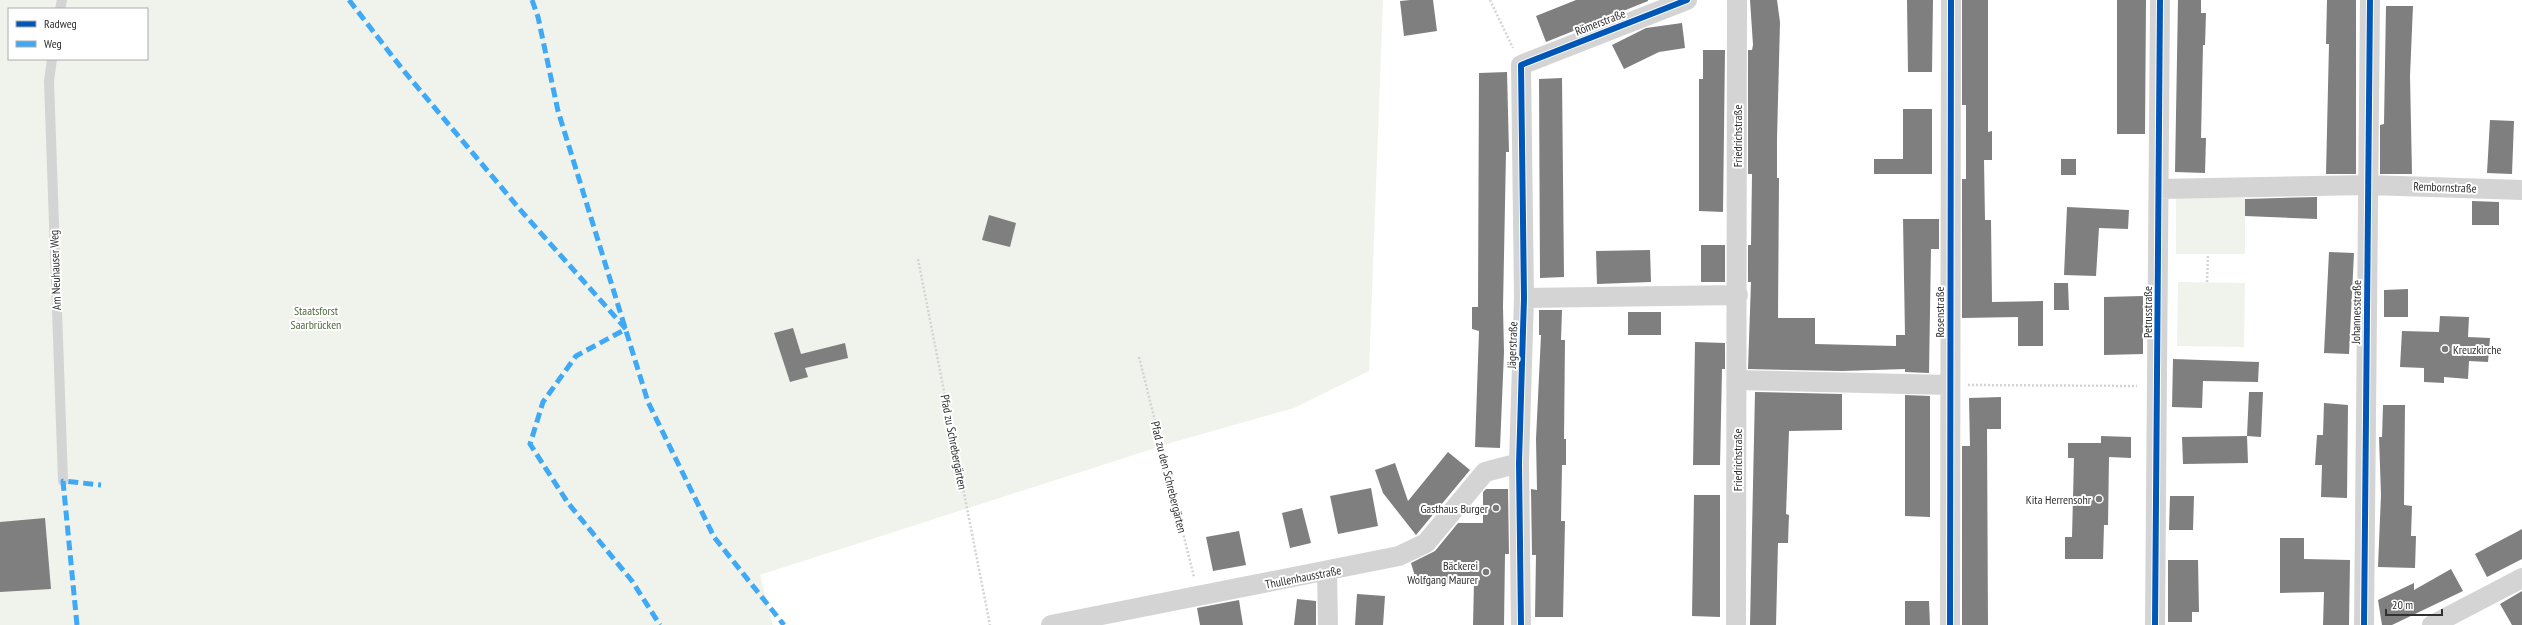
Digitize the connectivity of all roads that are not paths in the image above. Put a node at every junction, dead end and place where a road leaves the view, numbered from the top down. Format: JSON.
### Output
{"nodes":[{"id":1,"x":1687,"y":0,"type":"edge"},
{"id":2,"x":1736,"y":0,"type":"edge"},
{"id":3,"x":1951,"y":0,"type":"edge"},
{"id":4,"x":2160,"y":0,"type":"edge"},
{"id":5,"x":2370,"y":0,"type":"edge"},
{"id":6,"x":52,"y":60,"type":"edge"},
{"id":7,"x":1521,"y":65,"type":"joint"},
{"id":8,"x":2369,"y":185,"type":"junction"},
{"id":9,"x":2159,"y":188,"type":"junction"},
{"id":10,"x":2522,"y":190,"type":"edge"},
{"id":11,"x":1738,"y":295,"type":"junction"},
{"id":12,"x":1524,"y":298,"type":"junction"},
{"id":13,"x":1737,"y":380,"type":"junction"},
{"id":14,"x":1950,"y":385,"type":"junction"},
{"id":15,"x":1519,"y":463,"type":"junction"},
{"id":16,"x":63,"y":481,"type":"dead end"},
{"id":17,"x":1327,"y":572,"type":"junction"},
{"id":18,"x":2522,"y":578,"type":"edge"},
{"id":19,"x":1100,"y":620,"type":"edge"},
{"id":20,"x":1051,"y":625,"type":"edge"},
{"id":21,"x":1328,"y":625,"type":"edge"},
{"id":22,"x":1521,"y":625,"type":"edge"},
{"id":23,"x":1736,"y":625,"type":"edge"},
{"id":24,"x":1950,"y":625,"type":"edge"},
{"id":25,"x":2155,"y":625,"type":"edge"},
{"id":26,"x":2364,"y":625,"type":"edge"},
{"id":27,"x":2432,"y":625,"type":"edge"}],
"edges":[{"from":1,"to":7,"type":"street","name":"Römerstraße"},
{"from":2,"to":11,"type":"street","name":"Friedrichstraße"},
{"from":3,"to":14,"type":"street","name":"Rosenstraße"},
{"from":4,"to":9,"type":"street","name":"Petrusstraße"},
{"from":5,"to":8,"type":"street","name":"Johannesstraße"},
{"from":6,"to":16,"type":"lane","name":"Am Neuhauser Weg"},
{"from":7,"to":12,"type":"street","name":"Jägerstraße"},
{"from":8,"to":9,"type":"street"},
{"from":8,"to":10,"type":"street","name":"Rembornstraße"},
{"from":8,"to":26,"type":"street","name":"Johannesstraße"},
{"from":9,"to":25,"type":"street","name":"Petrusstraße"},
{"from":11,"to":12,"type":"street"},
{"from":11,"to":13,"type":"street","name":"Friedrichstraße"},
{"from":12,"to":15,"type":"street","name":"Jägerstraße"},
{"from":13,"to":14,"type":"street"},
{"from":13,"to":23,"type":"street","name":"Friedrichstraße"},
{"from":14,"to":24,"type":"street","name":"Rosenstraße"},
{"from":15,"to":17,"type":"street","name":"Thullenhausstraße"},
{"from":15,"to":22,"type":"street","name":"Jägerstraße"},
{"from":17,"to":19,"type":"street","name":"Thullenhausstraße"},
{"from":17,"to":21,"type":"street"},
{"from":18,"to":27,"type":"street"},
{"from":19,"to":20,"type":"street","name":"Thullenhausstraße"}]}
